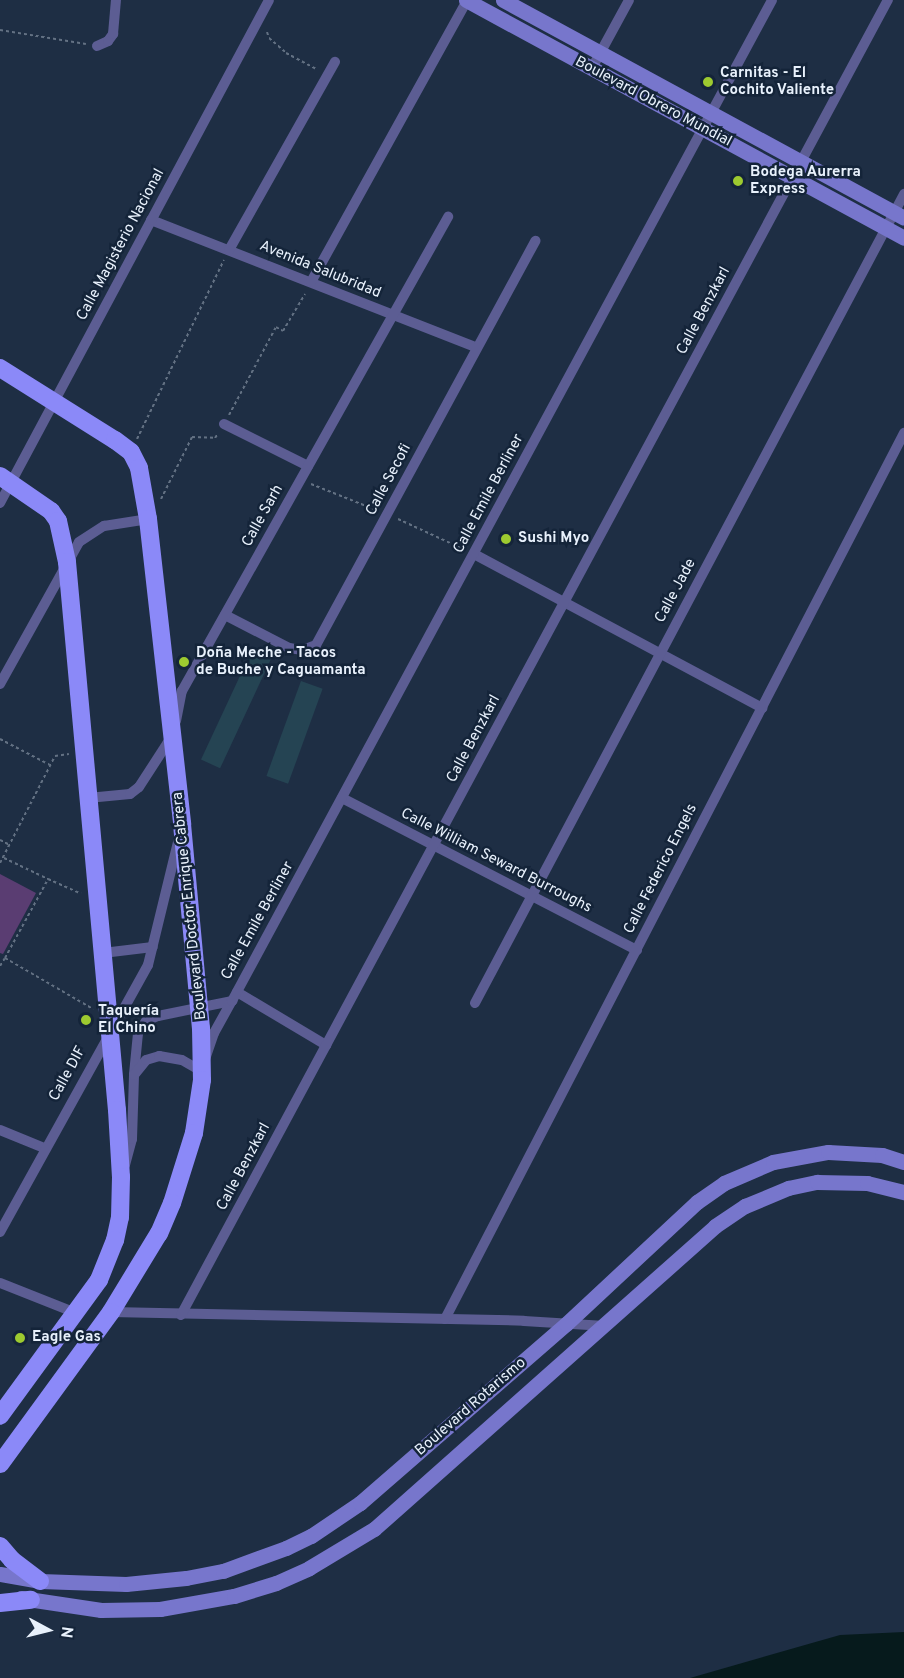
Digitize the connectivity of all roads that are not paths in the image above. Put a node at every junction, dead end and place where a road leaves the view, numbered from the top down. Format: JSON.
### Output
{"nodes":[{"id":1,"x":116,"y":0,"type":"edge"},
{"id":2,"x":269,"y":0,"type":"edge"},
{"id":3,"x":467,"y":0,"type":"edge"},
{"id":4,"x":503,"y":0,"type":"edge"},
{"id":5,"x":629,"y":0,"type":"edge"},
{"id":6,"x":772,"y":0,"type":"edge"},
{"id":7,"x":888,"y":0,"type":"edge"},
{"id":8,"x":98,"y":46,"type":"road end"},
{"id":9,"x":600,"y":52,"type":"junction"},
{"id":10,"x":335,"y":62,"type":"dead end"},
{"id":11,"x":592,"y":68,"type":"junction"},
{"id":12,"x":711,"y":113,"type":"junction"},
{"id":13,"x":703,"y":129,"type":"junction"},
{"id":14,"x":801,"y":162,"type":"junction"},
{"id":15,"x":793,"y":177,"type":"junction"},
{"id":16,"x":904,"y":194,"type":"edge"},
{"id":17,"x":899,"y":215,"type":"edge"},
{"id":18,"x":448,"y":216,"type":"dead end"},
{"id":19,"x":152,"y":220,"type":"junction"},
{"id":20,"x":886,"y":228,"type":"junction"},
{"id":21,"x":904,"y":238,"type":"edge"},
{"id":22,"x":535,"y":241,"type":"dead end"},
{"id":23,"x":229,"y":250,"type":"junction"},
{"id":24,"x":311,"y":282,"type":"junction"},
{"id":25,"x":394,"y":315,"type":"junction"},
{"id":26,"x":477,"y":348,"type":"junction"},
{"id":27,"x":0,"y":368,"type":"edge"},
{"id":28,"x":55,"y":401,"type":"junction"},
{"id":29,"x":224,"y":424,"type":"road end"},
{"id":30,"x":904,"y":433,"type":"edge"},
{"id":31,"x":308,"y":466,"type":"junction"},
{"id":32,"x":5,"y":479,"type":"edge"},
{"id":33,"x":0,"y":503,"type":"edge"},
{"id":34,"x":148,"y":519,"type":"junction"},
{"id":35,"x":474,"y":554,"type":"junction"},
{"id":36,"x":67,"y":562,"type":"junction"},
{"id":37,"x":565,"y":603,"type":"junction"},
{"id":38,"x":225,"y":615,"type":"junction"},
{"id":39,"x":660,"y":653,"type":"junction"},
{"id":40,"x":0,"y":684,"type":"edge"},
{"id":41,"x":762,"y":708,"type":"junction"},
{"id":42,"x":172,"y":736,"type":"junction"},
{"id":43,"x":88,"y":798,"type":"junction"},
{"id":44,"x":342,"y":798,"type":"junction"},
{"id":45,"x":182,"y":824,"type":"junction"},
{"id":46,"x":434,"y":846,"type":"junction"},
{"id":47,"x":531,"y":897,"type":"junction"},
{"id":48,"x":153,"y":947,"type":"junction"},
{"id":49,"x":636,"y":950,"type":"junction"},
{"id":50,"x":103,"y":953,"type":"junction"},
{"id":51,"x":234,"y":996,"type":"junction"},
{"id":52,"x":475,"y":1003,"type":"dead end"},
{"id":53,"x":200,"y":1008,"type":"junction"},
{"id":54,"x":109,"y":1023,"type":"junction"},
{"id":55,"x":326,"y":1045,"type":"junction"},
{"id":56,"x":201,"y":1071,"type":"junction"},
{"id":57,"x":134,"y":1075,"type":"junction"},
{"id":58,"x":0,"y":1130,"type":"edge"},
{"id":59,"x":44,"y":1148,"type":"junction"},
{"id":60,"x":904,"y":1162,"type":"edge"},
{"id":61,"x":121,"y":1177,"type":"junction"},
{"id":62,"x":904,"y":1192,"type":"edge"},
{"id":63,"x":0,"y":1232,"type":"edge"},
{"id":64,"x":0,"y":1283,"type":"edge"},
{"id":65,"x":111,"y":1312,"type":"junction"},
{"id":66,"x":76,"y":1313,"type":"junction"},
{"id":67,"x":181,"y":1315,"type":"junction"},
{"id":68,"x":446,"y":1319,"type":"junction"},
{"id":69,"x":566,"y":1324,"type":"junction"},
{"id":70,"x":605,"y":1326,"type":"junction"},
{"id":71,"x":503,"y":1378,"type":"junction"},
{"id":72,"x":535,"y":1388,"type":"junction"},
{"id":73,"x":0,"y":1416,"type":"edge"},
{"id":74,"x":0,"y":1464,"type":"edge"},
{"id":75,"x":0,"y":1546,"type":"edge"},
{"id":76,"x":0,"y":1574,"type":"edge"},
{"id":77,"x":40,"y":1581,"type":"junction"},
{"id":78,"x":0,"y":1594,"type":"edge"},
{"id":79,"x":31,"y":1600,"type":"junction"},
{"id":80,"x":0,"y":1603,"type":"edge"}],
"edges":[{"from":1,"to":8,"type":"street"},
{"from":2,"to":19,"type":"street","name":"Calle Magisterio Nacional"},
{"from":3,"to":11,"type":"street","name":"Boulevard Obrero Mundial"},
{"from":3,"to":24,"type":"street"},
{"from":4,"to":9,"type":"street","name":"Boulevard Obrero Mundial"},
{"from":5,"to":9,"type":"street"},
{"from":6,"to":12,"type":"street","name":"Calle Emile Berliner"},
{"from":7,"to":14,"type":"street"},
{"from":9,"to":11,"type":"street"},
{"from":9,"to":12,"type":"street","name":"Boulevard Obrero Mundial"},
{"from":10,"to":23,"type":"street"},
{"from":11,"to":13,"type":"street","name":"Boulevard Obrero Mundial"},
{"from":12,"to":13,"type":"street","name":"Calle Emile Berliner"},
{"from":12,"to":14,"type":"street","name":"Boulevard Obrero Mundial"},
{"from":13,"to":15,"type":"street","name":"Boulevard Obrero Mundial"},
{"from":13,"to":35,"type":"street","name":"Calle Emile Berliner"},
{"from":14,"to":15,"type":"street","name":"Calle Benzkarl"},
{"from":14,"to":17,"type":"street","name":"Boulevard Obrero Mundial"},
{"from":15,"to":20,"type":"street","name":"Boulevard Obrero Mundial"},
{"from":15,"to":37,"type":"street","name":"Calle Benzkarl"},
{"from":16,"to":17,"type":"street","name":"Calle Jade"},
{"from":17,"to":20,"type":"street","name":"Calle Jade"},
{"from":18,"to":25,"type":"street","name":"Calle Sarh"},
{"from":19,"to":23,"type":"street","name":"Avenida Salubridad"},
{"from":19,"to":28,"type":"street","name":"Calle Magisterio Nacional"},
{"from":20,"to":21,"type":"street","name":"Boulevard Obrero Mundial"},
{"from":20,"to":39,"type":"street","name":"Calle Jade"},
{"from":22,"to":26,"type":"street","name":"Calle Secofi"},
{"from":23,"to":24,"type":"street","name":"Avenida Salubridad"},
{"from":24,"to":25,"type":"street","name":"Avenida Salubridad"},
{"from":25,"to":26,"type":"street","name":"Avenida Salubridad"},
{"from":25,"to":31,"type":"street","name":"Calle Sarh"},
{"from":26,"to":38,"type":"street","name":"Calle Secofi"},
{"from":27,"to":28,"type":"main road"},
{"from":28,"to":32,"type":"street","name":"Calle Magisterio Nacional"},
{"from":28,"to":34,"type":"main road","name":"Boulevard Doctor Enrique Cabrera"},
{"from":29,"to":31,"type":"street"},
{"from":30,"to":41,"type":"street","name":"Calle Federico Engels"},
{"from":31,"to":38,"type":"street","name":"Calle Sarh"},
{"from":32,"to":33,"type":"street","name":"Calle Magisterio Nacional"},
{"from":32,"to":36,"type":"main road"},
{"from":34,"to":36,"type":"street"},
{"from":34,"to":42,"type":"main road","name":"Boulevard Doctor Enrique Cabrera"},
{"from":35,"to":37,"type":"street"},
{"from":35,"to":44,"type":"street","name":"Calle Emile Berliner"},
{"from":36,"to":40,"type":"street"},
{"from":36,"to":43,"type":"main road"},
{"from":37,"to":39,"type":"street"},
{"from":37,"to":46,"type":"street","name":"Calle Benzkarl"},
{"from":38,"to":42,"type":"street","name":"Calle Sarh"},
{"from":39,"to":41,"type":"street"},
{"from":39,"to":47,"type":"street","name":"Calle Jade"},
{"from":41,"to":49,"type":"street","name":"Calle Federico Engels"},
{"from":42,"to":43,"type":"street","name":"Calle Sarh"},
{"from":42,"to":45,"type":"main road","name":"Boulevard Doctor Enrique Cabrera"},
{"from":43,"to":50,"type":"main road"},
{"from":44,"to":46,"type":"street","name":"Calle William Seward Burroughs"},
{"from":44,"to":51,"type":"street","name":"Calle Emile Berliner"},
{"from":45,"to":48,"type":"street","name":"Calle DIF"},
{"from":45,"to":53,"type":"main road","name":"Boulevard Doctor Enrique Cabrera"},
{"from":46,"to":47,"type":"street","name":"Calle William Seward Burroughs"},
{"from":46,"to":55,"type":"street","name":"Calle Benzkarl"},
{"from":47,"to":49,"type":"street","name":"Calle William Seward Burroughs"},
{"from":47,"to":52,"type":"street","name":"Calle Jade"},
{"from":48,"to":50,"type":"street"},
{"from":48,"to":54,"type":"street","name":"Calle DIF"},
{"from":49,"to":68,"type":"street","name":"Calle Federico Engels"},
{"from":50,"to":54,"type":"main road"},
{"from":51,"to":53,"type":"street"},
{"from":51,"to":55,"type":"street"},
{"from":51,"to":56,"type":"street","name":"Calle Emile Berliner"},
{"from":53,"to":56,"type":"main road","name":"Boulevard Doctor Enrique Cabrera"},
{"from":53,"to":57,"type":"street"},
{"from":54,"to":59,"type":"street","name":"Calle DIF"},
{"from":54,"to":61,"type":"main road"},
{"from":55,"to":67,"type":"street","name":"Calle Benzkarl"},
{"from":56,"to":57,"type":"street"},
{"from":56,"to":65,"type":"main road","name":"Boulevard Doctor Enrique Cabrera"},
{"from":57,"to":61,"type":"street"},
{"from":58,"to":59,"type":"street"},
{"from":59,"to":63,"type":"street","name":"Calle DIF"},
{"from":60,"to":69,"type":"street","name":"Boulevard Rotarismo"},
{"from":61,"to":66,"type":"main road"},
{"from":62,"to":70,"type":"street","name":"Boulevard Rotarismo"},
{"from":64,"to":66,"type":"street"},
{"from":65,"to":67,"type":"street"},
{"from":65,"to":74,"type":"main road","name":"Boulevard Doctor Enrique Cabrera"},
{"from":66,"to":73,"type":"main road"},
{"from":67,"to":68,"type":"street"},
{"from":68,"to":69,"type":"street"},
{"from":69,"to":70,"type":"street"},
{"from":69,"to":71,"type":"street","name":"Boulevard Rotarismo"},
{"from":70,"to":72,"type":"street","name":"Boulevard Rotarismo"},
{"from":71,"to":72,"type":"street"},
{"from":71,"to":77,"type":"street","name":"Boulevard Rotarismo"},
{"from":72,"to":79,"type":"street","name":"Boulevard Rotarismo"},
{"from":75,"to":77,"type":"main road"},
{"from":76,"to":77,"type":"street","name":"Boulevard Rotarismo"},
{"from":78,"to":79,"type":"street","name":"Boulevard Rotarismo"},
{"from":79,"to":80,"type":"main road"}]}
